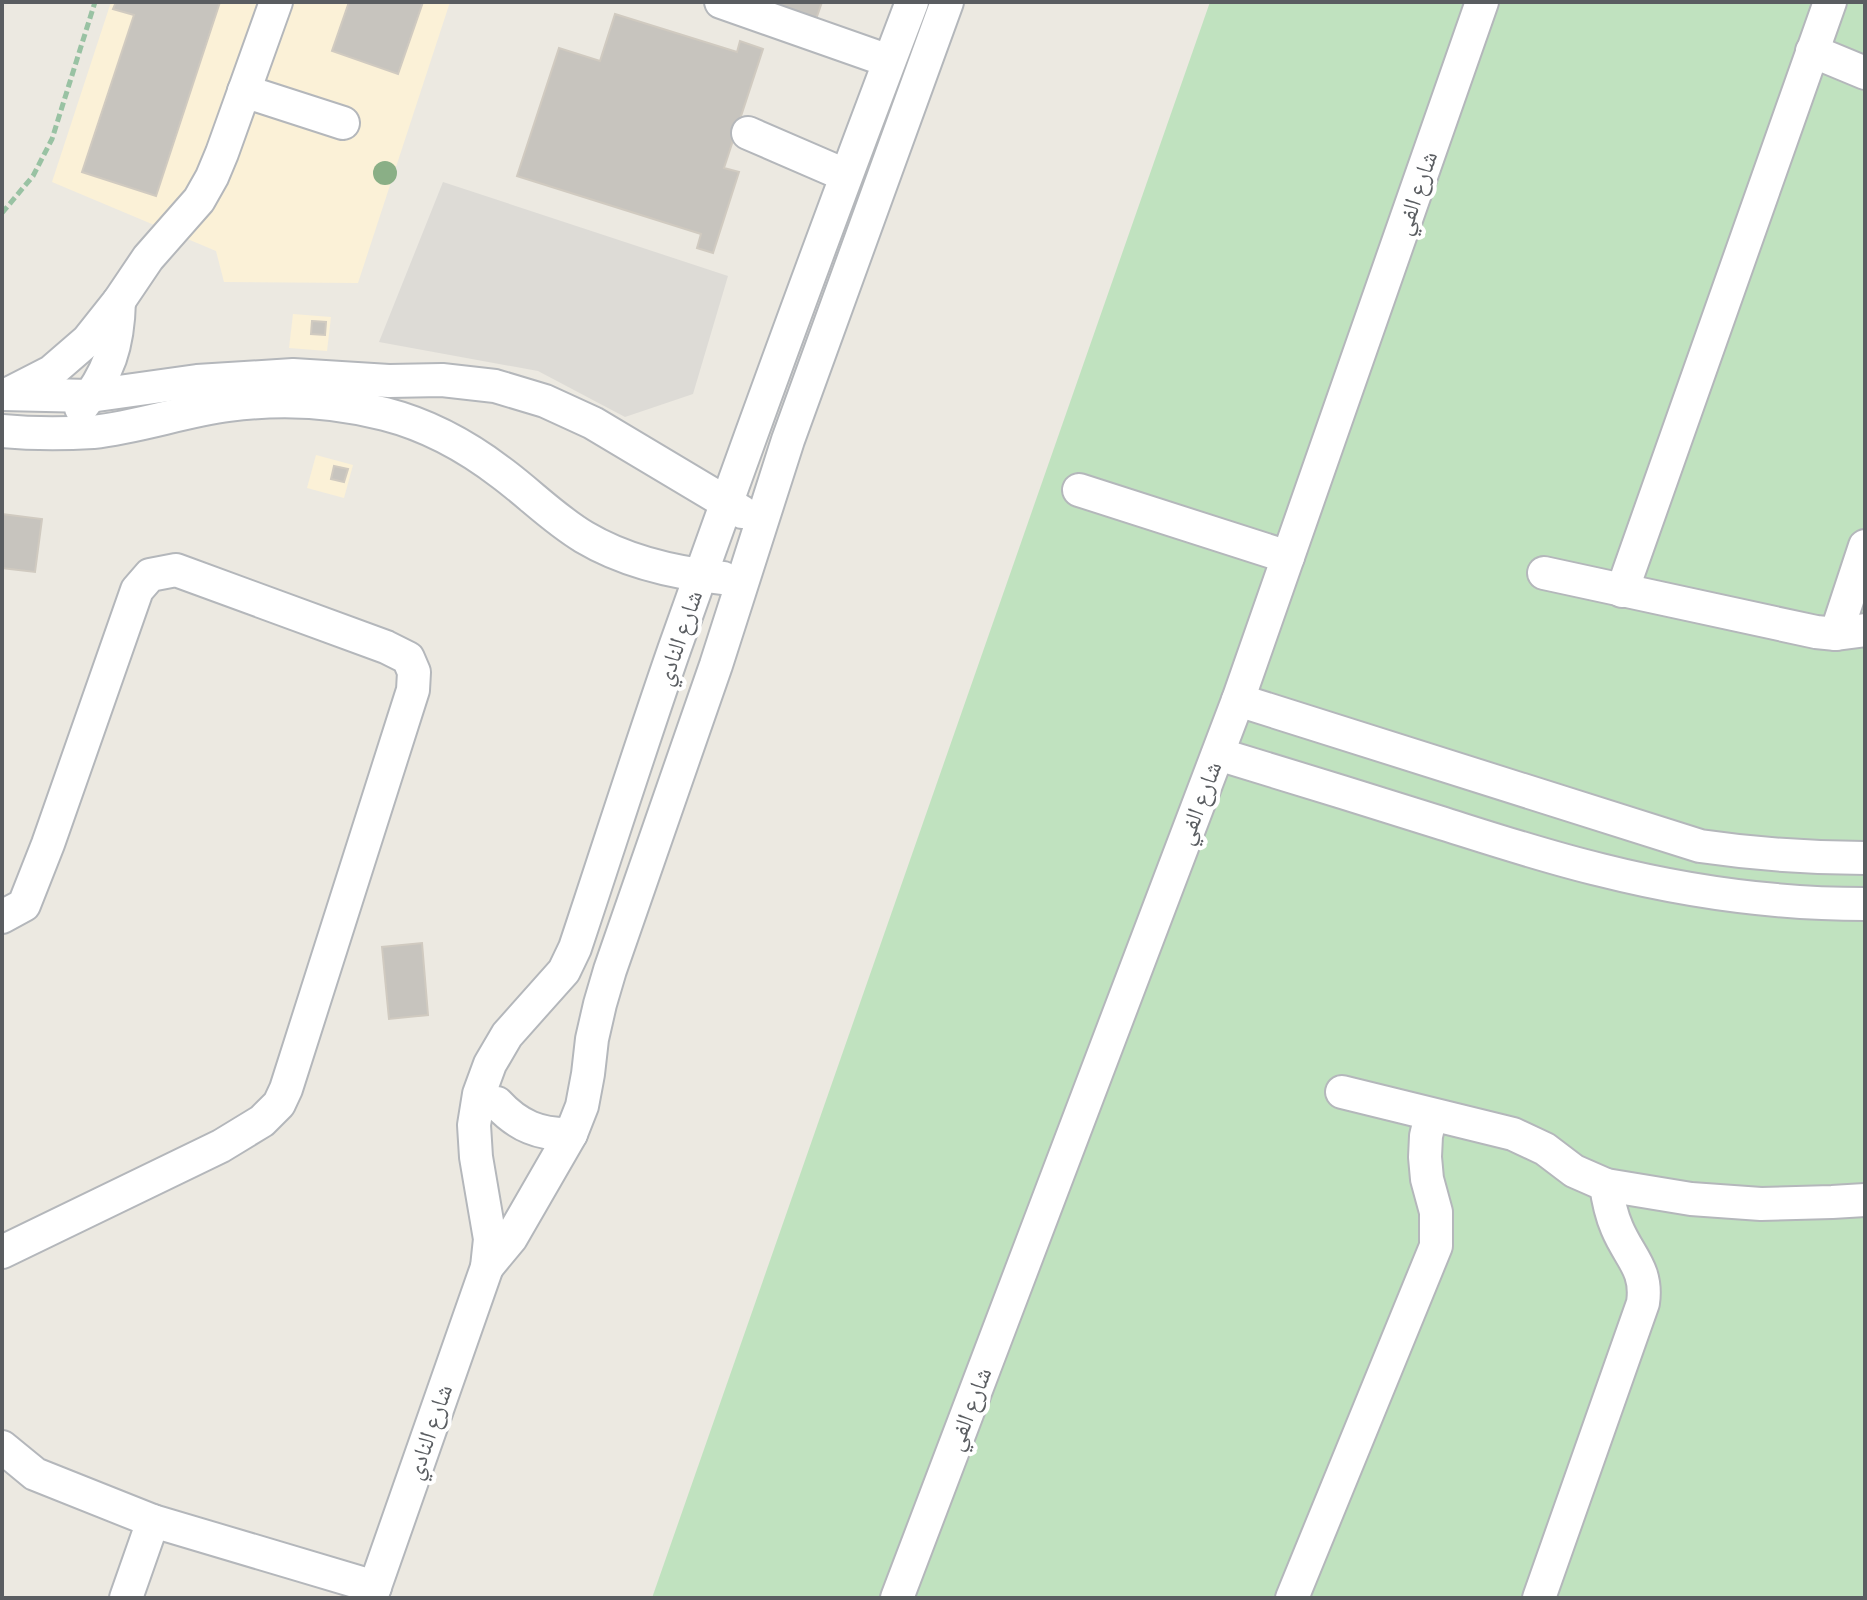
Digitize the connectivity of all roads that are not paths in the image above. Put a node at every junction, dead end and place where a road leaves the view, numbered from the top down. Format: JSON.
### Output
{"nodes":[{"id":1,"x":276,"y":2,"type":"edge"},
{"id":2,"x":721,"y":2,"type":"edge"},
{"id":3,"x":912,"y":2,"type":"edge"},
{"id":4,"x":947,"y":2,"type":"edge"},
{"id":5,"x":1482,"y":2,"type":"edge"},
{"id":6,"x":1830,"y":2,"type":"edge"},
{"id":7,"x":1812,"y":51,"type":"junction"},
{"id":8,"x":889,"y":61,"type":"junction"},
{"id":9,"x":1865,"y":73,"type":"edge"},
{"id":10,"x":244,"y":91,"type":"junction"},
{"id":11,"x":343,"y":123,"type":"dead end"},
{"id":12,"x":748,"y":133,"type":"dead end"},
{"id":13,"x":845,"y":175,"type":"junction"},
{"id":14,"x":119,"y":301,"type":"junction"},
{"id":15,"x":5,"y":394,"type":"edge"},
{"id":16,"x":90,"y":396,"type":"junction"},
{"id":17,"x":2,"y":431,"type":"edge"},
{"id":18,"x":47,"y":435,"type":"junction"},
{"id":19,"x":1079,"y":490,"type":"dead end"},
{"id":20,"x":727,"y":503,"type":"junction"},
{"id":21,"x":762,"y":525,"type":"junction"},
{"id":22,"x":1865,"y":546,"type":"edge"},
{"id":23,"x":1288,"y":557,"type":"junction"},
{"id":24,"x":1544,"y":573,"type":"dead end"},
{"id":25,"x":701,"y":576,"type":"junction"},
{"id":26,"x":743,"y":580,"type":"junction"},
{"id":27,"x":1622,"y":591,"type":"junction"},
{"id":28,"x":1851,"y":632,"type":"edge"},
{"id":29,"x":1238,"y":700,"type":"junction"},
{"id":30,"x":1218,"y":754,"type":"junction"},
{"id":31,"x":1865,"y":858,"type":"edge"},
{"id":32,"x":1865,"y":904,"type":"edge"},
{"id":33,"x":2,"y":917,"type":"edge"},
{"id":34,"x":575,"y":948,"type":"junction"},
{"id":35,"x":1342,"y":1092,"type":"dead end"},
{"id":36,"x":497,"y":1103,"type":"junction"},
{"id":37,"x":1431,"y":1115,"type":"junction"},
{"id":38,"x":571,"y":1134,"type":"junction"},
{"id":39,"x":1606,"y":1185,"type":"junction"},
{"id":40,"x":1865,"y":1200,"type":"edge"},
{"id":41,"x":486,"y":1213,"type":"junction"},
{"id":42,"x":2,"y":1252,"type":"edge"},
{"id":43,"x":487,"y":1267,"type":"junction"},
{"id":44,"x":2,"y":1447,"type":"edge"},
{"id":45,"x":153,"y":1521,"type":"junction"},
{"id":46,"x":373,"y":1593,"type":"edge"},
{"id":47,"x":126,"y":1598,"type":"edge"},
{"id":48,"x":897,"y":1598,"type":"edge"},
{"id":49,"x":1292,"y":1598,"type":"edge"},
{"id":50,"x":1539,"y":1598,"type":"edge"}],
"edges":[{"from":1,"to":10,"type":"street"},
{"from":2,"to":8,"type":"street"},
{"from":3,"to":8,"type":"street","name":"شارع النادي"},
{"from":4,"to":21,"type":"street","name":"شارع النادي"},
{"from":5,"to":23,"type":"street","name":"شارع الفي"},
{"from":6,"to":7,"type":"street"},
{"from":7,"to":9,"type":"street"},
{"from":7,"to":27,"type":"street"},
{"from":8,"to":13,"type":"street","name":"شارع النادي"},
{"from":10,"to":11,"type":"street"},
{"from":10,"to":14,"type":"street"},
{"from":12,"to":13,"type":"street"},
{"from":13,"to":20,"type":"street","name":"شارع النادي"},
{"from":14,"to":15,"type":"street"},
{"from":14,"to":16,"type":"street"},
{"from":15,"to":16,"type":"street"},
{"from":16,"to":18,"type":"street"},
{"from":16,"to":20,"type":"street"},
{"from":17,"to":18,"type":"street"},
{"from":18,"to":25,"type":"street"},
{"from":19,"to":23,"type":"street"},
{"from":20,"to":21,"type":"street"},
{"from":20,"to":25,"type":"street","name":"شارع النادي"},
{"from":21,"to":26,"type":"street","name":"شارع النادي"},
{"from":22,"to":28,"type":"street"},
{"from":23,"to":29,"type":"street","name":"شارع الفي"},
{"from":24,"to":27,"type":"street"},
{"from":25,"to":26,"type":"street"},
{"from":25,"to":34,"type":"street","name":"شارع النادي"},
{"from":26,"to":38,"type":"street","name":"شارع النادي"},
{"from":27,"to":28,"type":"street"},
{"from":29,"to":30,"type":"street","name":"شارع الفي"},
{"from":29,"to":31,"type":"street"},
{"from":30,"to":32,"type":"street"},
{"from":30,"to":48,"type":"street","name":"شارع الفي"},
{"from":33,"to":42,"type":"street"},
{"from":34,"to":36,"type":"street"},
{"from":34,"to":41,"type":"street","name":"شارع النادي"},
{"from":35,"to":37,"type":"street"},
{"from":36,"to":38,"type":"street"},
{"from":36,"to":41,"type":"street"},
{"from":37,"to":39,"type":"street"},
{"from":37,"to":49,"type":"street"},
{"from":38,"to":43,"type":"street","name":"شارع النادي"},
{"from":39,"to":40,"type":"street"},
{"from":39,"to":50,"type":"street"},
{"from":41,"to":43,"type":"street","name":"شارع النادي"},
{"from":43,"to":46,"type":"street","name":"شارع النادي"},
{"from":44,"to":45,"type":"street"},
{"from":45,"to":46,"type":"street"},
{"from":45,"to":47,"type":"street"}]}
